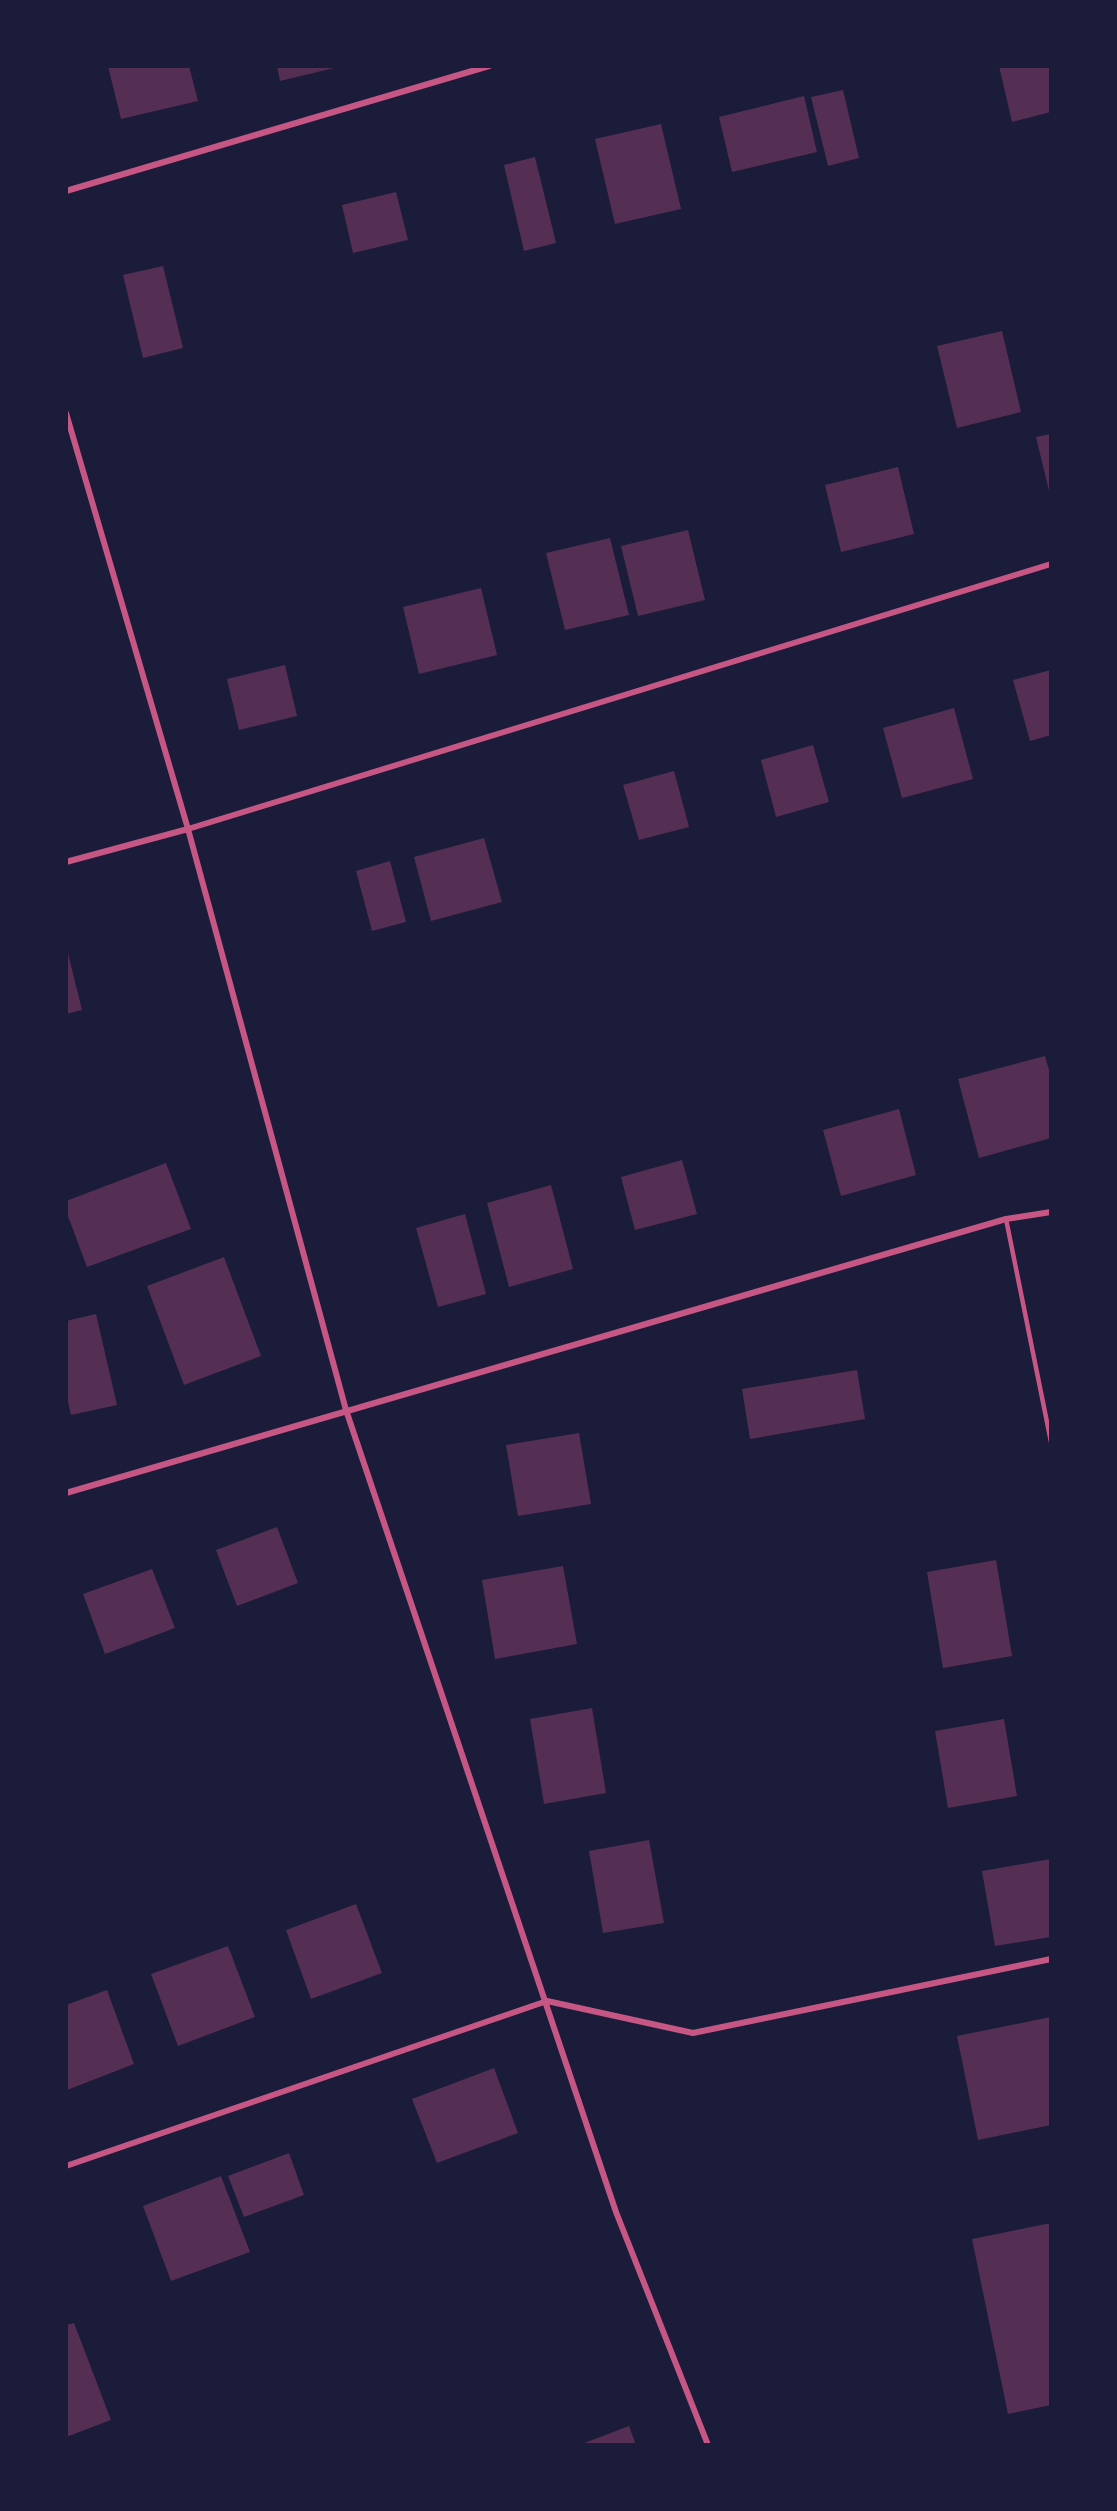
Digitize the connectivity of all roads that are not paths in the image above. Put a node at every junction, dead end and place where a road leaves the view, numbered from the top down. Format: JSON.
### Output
{"nodes":[{"id":1,"x":489,"y":66,"type":"edge"},
{"id":2,"x":66,"y":191,"type":"edge"},
{"id":3,"x":66,"y":413,"type":"edge"},
{"id":4,"x":1051,"y":564,"type":"edge"},
{"id":5,"x":188,"y":829,"type":"junction"},
{"id":6,"x":66,"y":862,"type":"edge"},
{"id":7,"x":1051,"y":1212,"type":"edge"},
{"id":8,"x":1006,"y":1219,"type":"junction"},
{"id":9,"x":346,"y":1410,"type":"junction"},
{"id":10,"x":1051,"y":1442,"type":"edge"},
{"id":11,"x":66,"y":1493,"type":"edge"},
{"id":12,"x":1051,"y":1959,"type":"edge"},
{"id":13,"x":547,"y":2001,"type":"junction"},
{"id":14,"x":66,"y":2166,"type":"edge"},
{"id":15,"x":708,"y":2445,"type":"edge"}],
"edges":[{"from":1,"to":2,"type":"street"},
{"from":3,"to":5,"type":"street"},
{"from":4,"to":5,"type":"street"},
{"from":5,"to":6,"type":"street"},
{"from":5,"to":9,"type":"street"},
{"from":7,"to":8,"type":"street"},
{"from":8,"to":9,"type":"street"},
{"from":8,"to":10,"type":"lane"},
{"from":9,"to":11,"type":"street"},
{"from":9,"to":13,"type":"street"},
{"from":12,"to":13,"type":"street"},
{"from":13,"to":14,"type":"street"},
{"from":13,"to":15,"type":"street"}]}
